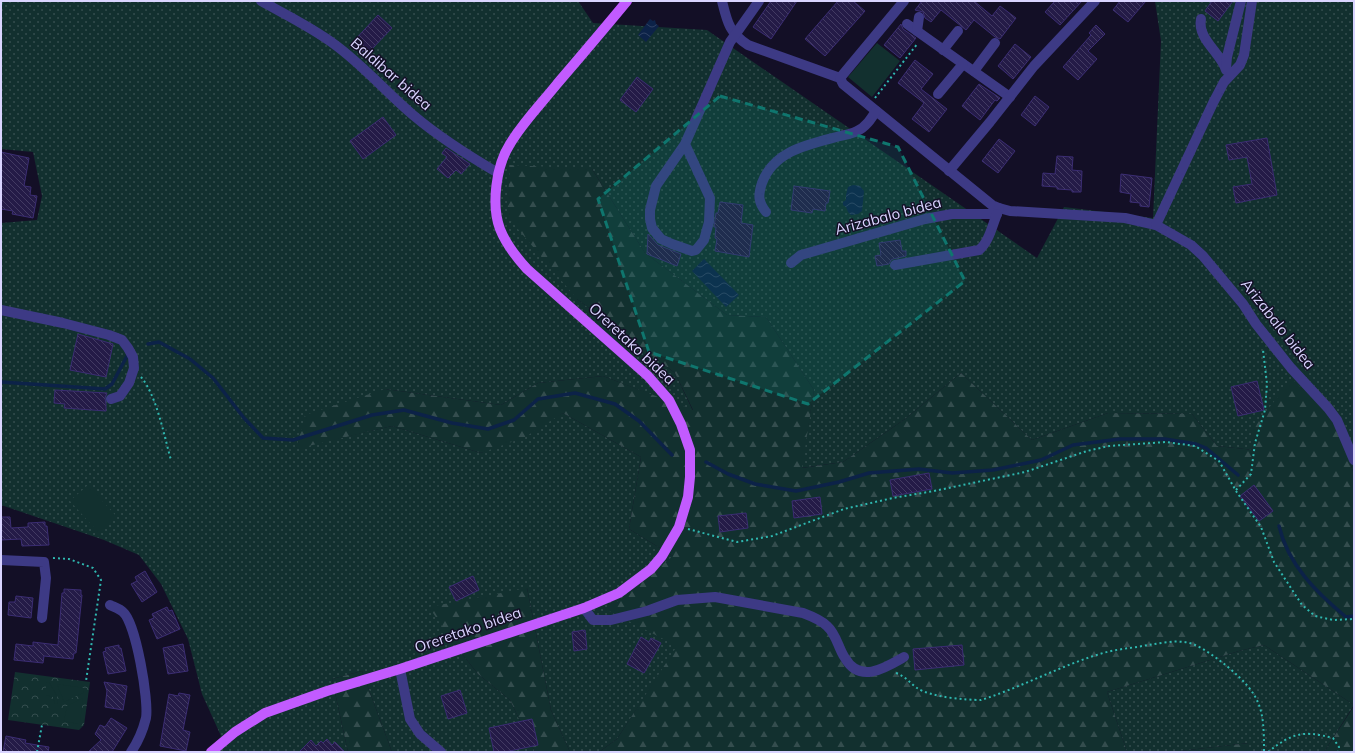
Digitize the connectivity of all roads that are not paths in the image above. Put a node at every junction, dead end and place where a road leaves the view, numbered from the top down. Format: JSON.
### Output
{"nodes":[{"id":1,"x":261,"y":1,"type":"edge"},
{"id":2,"x":627,"y":1,"type":"edge"},
{"id":3,"x":722,"y":1,"type":"edge"},
{"id":4,"x":759,"y":1,"type":"edge"},
{"id":5,"x":904,"y":1,"type":"edge"},
{"id":6,"x":1095,"y":1,"type":"edge"},
{"id":7,"x":1241,"y":1,"type":"edge"},
{"id":8,"x":1252,"y":1,"type":"edge"},
{"id":9,"x":919,"y":17,"type":"dead end"},
{"id":10,"x":1201,"y":20,"type":"dead end"},
{"id":11,"x":908,"y":24,"type":"dead end"},
{"id":12,"x":958,"y":31,"type":"dead end"},
{"id":13,"x":921,"y":34,"type":"junction"},
{"id":14,"x":735,"y":35,"type":"junction"},
{"id":15,"x":995,"y":42,"type":"dead end"},
{"id":16,"x":943,"y":50,"type":"junction"},
{"id":17,"x":963,"y":64,"type":"junction"},
{"id":18,"x":974,"y":71,"type":"junction"},
{"id":19,"x":1227,"y":72,"type":"junction"},
{"id":20,"x":840,"y":78,"type":"junction"},
{"id":21,"x":938,"y":94,"type":"dead end"},
{"id":22,"x":1010,"y":97,"type":"junction"},
{"id":23,"x":872,"y":108,"type":"junction"},
{"id":24,"x":685,"y":144,"type":"junction"},
{"id":25,"x":949,"y":171,"type":"junction"},
{"id":26,"x":498,"y":173,"type":"junction"},
{"id":27,"x":998,"y":211,"type":"junction"},
{"id":28,"x":766,"y":212,"type":"dead end"},
{"id":29,"x":1156,"y":225,"type":"junction"},
{"id":30,"x":791,"y":264,"type":"dead end"},
{"id":31,"x":895,"y":265,"type":"dead end"},
{"id":32,"x":1,"y":310,"type":"edge"},
{"id":33,"x":111,"y":399,"type":"dead end"},
{"id":34,"x":1354,"y":460,"type":"edge"},
{"id":35,"x":1,"y":560,"type":"edge"},
{"id":36,"x":110,"y":605,"type":"dead end"},
{"id":37,"x":584,"y":608,"type":"junction"},
{"id":38,"x":42,"y":618,"type":"dead end"},
{"id":39,"x":904,"y":657,"type":"dead end"},
{"id":40,"x":400,"y":669,"type":"junction"},
{"id":41,"x":131,"y":752,"type":"edge"},
{"id":42,"x":211,"y":752,"type":"edge"},
{"id":43,"x":440,"y":752,"type":"edge"}],
"edges":[{"from":1,"to":26,"type":"street","name":"Baldibar bidea"},
{"from":2,"to":26,"type":"main road","name":"Oreretako bidea"},
{"from":3,"to":14,"type":"street","name":"Arizabalo bidea"},
{"from":4,"to":14,"type":"street"},
{"from":5,"to":20,"type":"street"},
{"from":6,"to":22,"type":"street"},
{"from":7,"to":19,"type":"street"},
{"from":8,"to":19,"type":"street"},
{"from":9,"to":13,"type":"street"},
{"from":10,"to":19,"type":"street"},
{"from":11,"to":13,"type":"street"},
{"from":12,"to":16,"type":"street"},
{"from":13,"to":16,"type":"street"},
{"from":14,"to":20,"type":"street","name":"Arizabalo bidea"},
{"from":14,"to":24,"type":"street"},
{"from":15,"to":18,"type":"street"},
{"from":16,"to":17,"type":"street"},
{"from":17,"to":18,"type":"street"},
{"from":17,"to":21,"type":"street"},
{"from":18,"to":22,"type":"street"},
{"from":19,"to":29,"type":"street"},
{"from":20,"to":23,"type":"street","name":"Arizabalo bidea"},
{"from":22,"to":25,"type":"street"},
{"from":23,"to":25,"type":"street","name":"Arizabalo bidea"},
{"from":23,"to":28,"type":"street"},
{"from":24,"to":24,"type":"street"},
{"from":25,"to":27,"type":"street","name":"Arizabalo bidea"},
{"from":26,"to":37,"type":"main road","name":"Oreretako bidea"},
{"from":27,"to":29,"type":"street","name":"Arizabalo bidea"},
{"from":27,"to":30,"type":"street","name":"Arizabalo bidea"},
{"from":27,"to":31,"type":"street"},
{"from":29,"to":34,"type":"street","name":"Arizabalo bidea"},
{"from":32,"to":33,"type":"street"},
{"from":35,"to":38,"type":"street"},
{"from":36,"to":41,"type":"street"},
{"from":37,"to":39,"type":"street"},
{"from":37,"to":40,"type":"main road","name":"Oreretako bidea"},
{"from":40,"to":42,"type":"main road","name":"Oreretako bidea"},
{"from":40,"to":43,"type":"street"}]}
